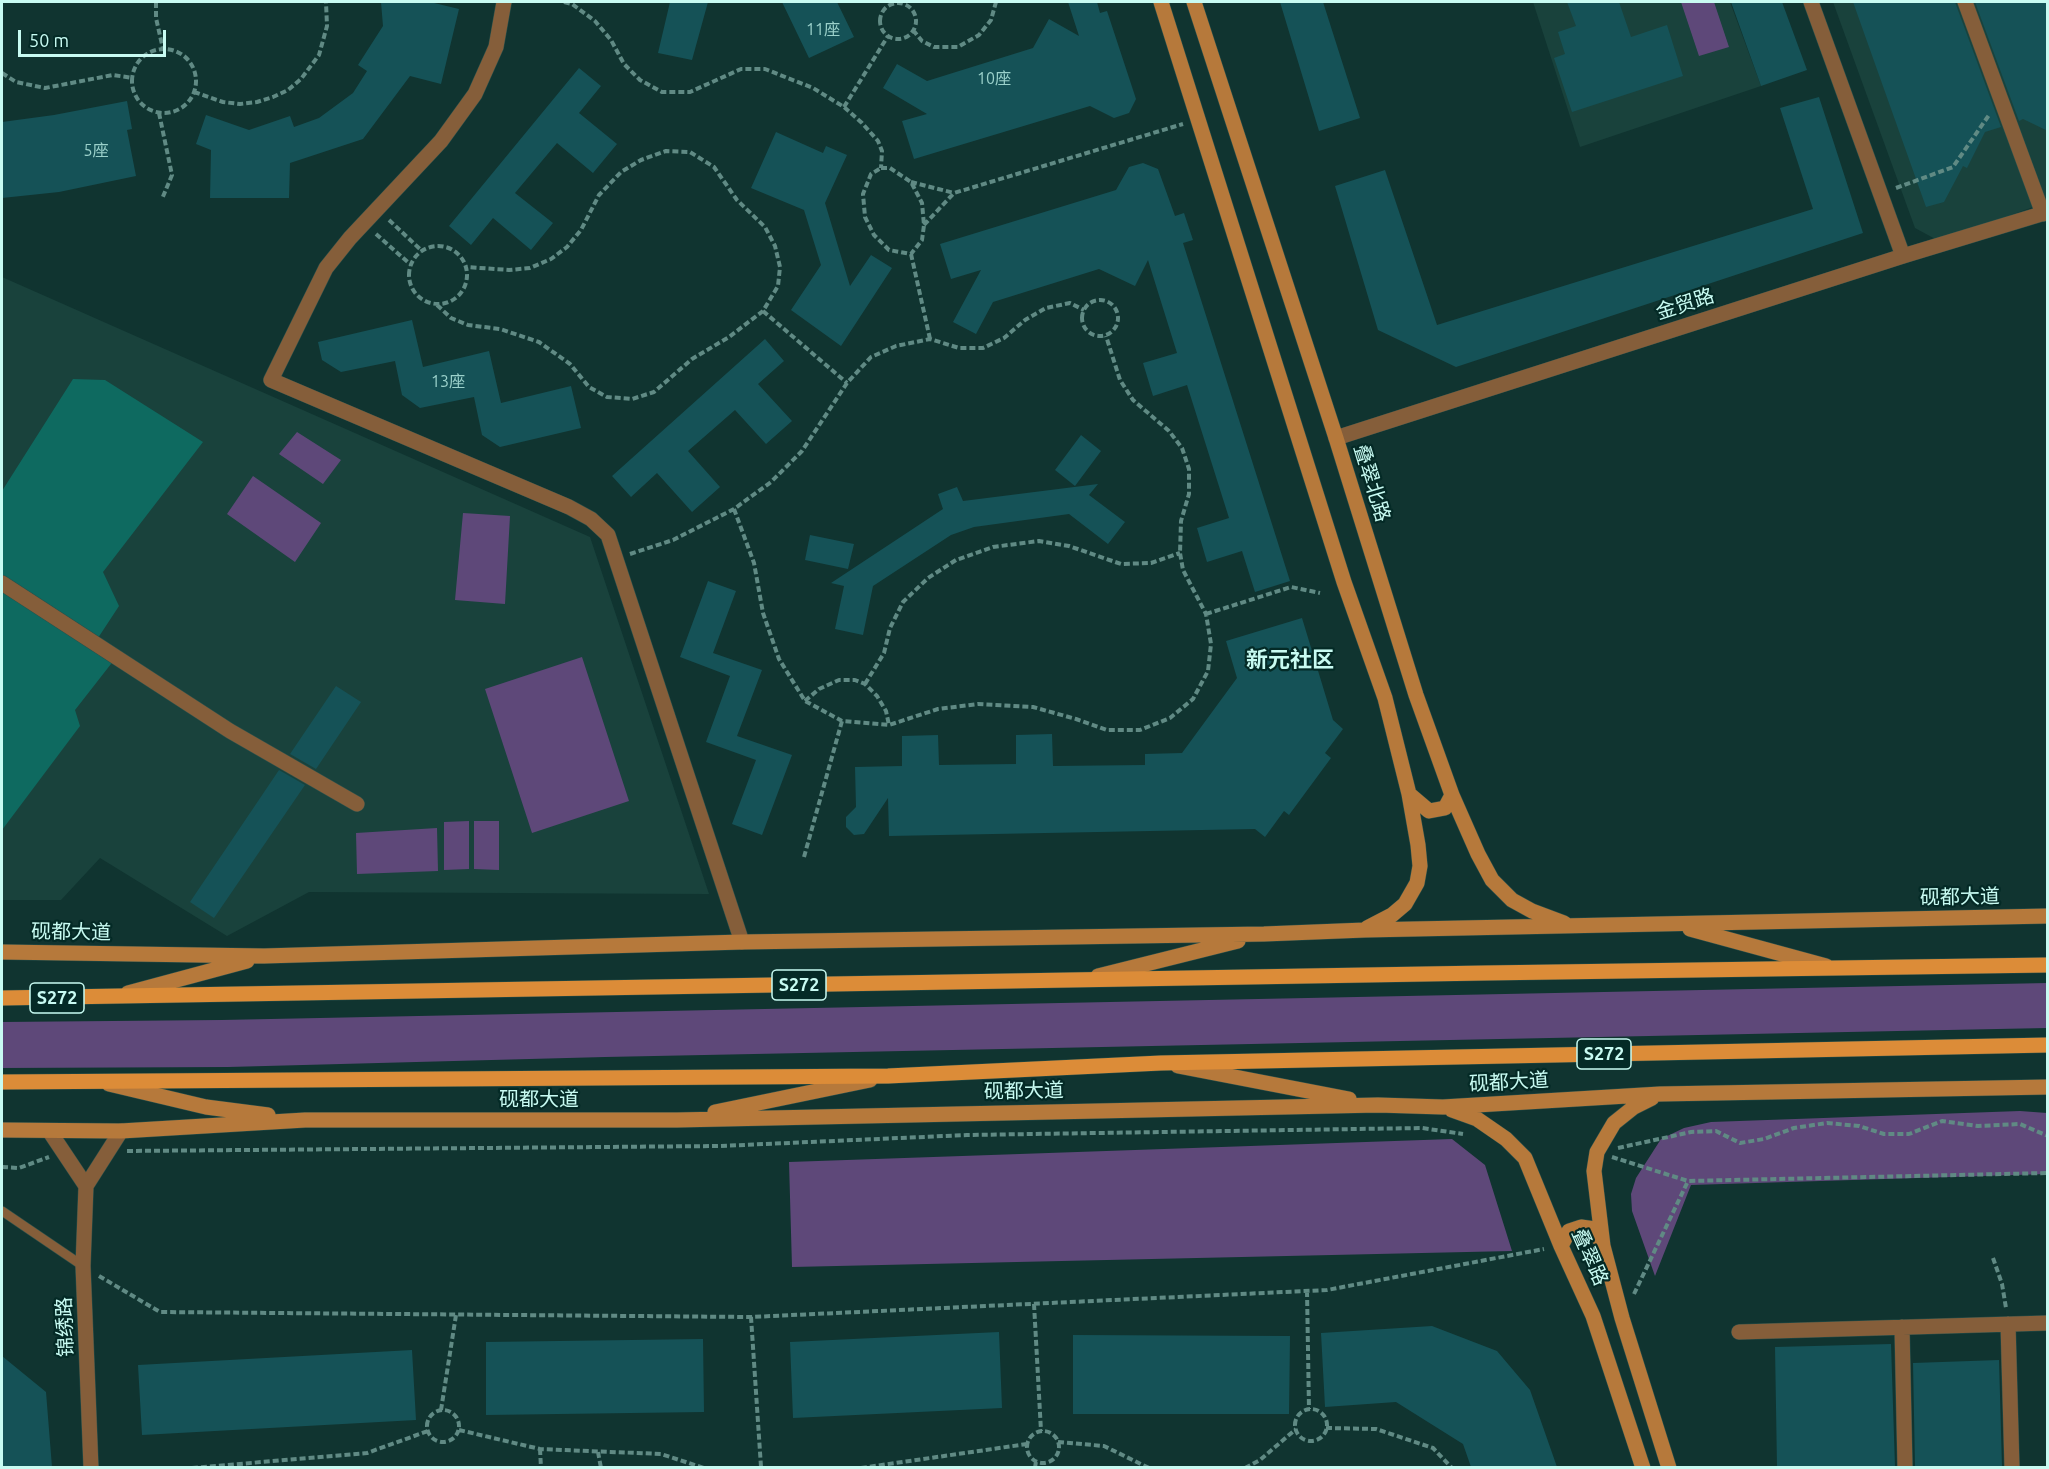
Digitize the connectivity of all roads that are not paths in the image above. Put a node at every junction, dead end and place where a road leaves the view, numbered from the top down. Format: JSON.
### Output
{"nodes":[{"id":1,"x":504,"y":2,"type":"edge"},
{"id":2,"x":1161,"y":2,"type":"edge"},
{"id":3,"x":1194,"y":2,"type":"edge"},
{"id":4,"x":1811,"y":2,"type":"edge"},
{"id":5,"x":1965,"y":2,"type":"edge"},
{"id":6,"x":2045,"y":213,"type":"edge"},
{"id":7,"x":1903,"y":256,"type":"junction"},
{"id":8,"x":1336,"y":438,"type":"junction"},
{"id":9,"x":2,"y":583,"type":"edge"},
{"id":10,"x":1410,"y":794,"type":"junction"},
{"id":11,"x":1452,"y":795,"type":"junction"},
{"id":12,"x":357,"y":804,"type":"dead end"},
{"id":13,"x":2048,"y":916,"type":"edge"},
{"id":14,"x":1674,"y":925,"type":"junction"},
{"id":15,"x":1574,"y":926,"type":"junction"},
{"id":16,"x":1365,"y":930,"type":"junction"},
{"id":17,"x":1264,"y":934,"type":"junction"},
{"id":18,"x":742,"y":942,"type":"junction"},
{"id":19,"x":2,"y":952,"type":"edge"},
{"id":20,"x":264,"y":956,"type":"junction"},
{"id":21,"x":2048,"y":965,"type":"edge"},
{"id":22,"x":1837,"y":969,"type":"junction"},
{"id":23,"x":1084,"y":980,"type":"junction"},
{"id":24,"x":2,"y":998,"type":"edge"},
{"id":25,"x":112,"y":998,"type":"junction"},
{"id":26,"x":2048,"y":1045,"type":"edge"},
{"id":27,"x":1161,"y":1063,"type":"junction"},
{"id":28,"x":888,"y":1076,"type":"junction"},
{"id":29,"x":2,"y":1082,"type":"edge"},
{"id":30,"x":100,"y":1082,"type":"junction"},
{"id":31,"x":2048,"y":1087,"type":"edge"},
{"id":32,"x":1660,"y":1094,"type":"junction"},
{"id":33,"x":1378,"y":1105,"type":"junction"},
{"id":34,"x":1443,"y":1107,"type":"junction"},
{"id":35,"x":305,"y":1120,"type":"junction"},
{"id":36,"x":676,"y":1120,"type":"junction"},
{"id":37,"x":2,"y":1130,"type":"edge"},
{"id":38,"x":121,"y":1131,"type":"junction"},
{"id":39,"x":51,"y":1132,"type":"junction"},
{"id":40,"x":86,"y":1186,"type":"junction"},
{"id":41,"x":2,"y":1211,"type":"edge"},
{"id":42,"x":1561,"y":1246,"type":"junction"},
{"id":43,"x":1603,"y":1246,"type":"junction"},
{"id":44,"x":83,"y":1266,"type":"junction"},
{"id":45,"x":2048,"y":1323,"type":"edge"},
{"id":46,"x":2008,"y":1324,"type":"junction"},
{"id":47,"x":1902,"y":1327,"type":"junction"},
{"id":48,"x":1739,"y":1332,"type":"dead end"},
{"id":49,"x":91,"y":1467,"type":"edge"},
{"id":50,"x":1642,"y":1467,"type":"edge"},
{"id":51,"x":1669,"y":1467,"type":"edge"},
{"id":52,"x":1905,"y":1467,"type":"edge"},
{"id":53,"x":2012,"y":1467,"type":"edge"}],
"edges":[{"from":1,"to":18,"type":"street"},
{"from":2,"to":10,"type":"street"},
{"from":3,"to":8,"type":"street","name":"叠翠北路"},
{"from":4,"to":7,"type":"street"},
{"from":5,"to":6,"type":"street"},
{"from":6,"to":7,"type":"street","name":"金贸路"},
{"from":7,"to":8,"type":"street","name":"金贸路"},
{"from":8,"to":11,"type":"street","name":"叠翠北路"},
{"from":9,"to":12,"type":"street"},
{"from":10,"to":11,"type":"street"},
{"from":10,"to":16,"type":"street"},
{"from":11,"to":15,"type":"street","name":"叠翠北路"},
{"from":13,"to":14,"type":"street","name":"砚都大道"},
{"from":14,"to":15,"type":"street","name":"砚都大道"},
{"from":14,"to":22,"type":"street"},
{"from":15,"to":16,"type":"street","name":"砚都大道"},
{"from":16,"to":17,"type":"street","name":"砚都大道"},
{"from":17,"to":18,"type":"street","name":"砚都大道"},
{"from":17,"to":23,"type":"street"},
{"from":18,"to":20,"type":"street","name":"砚都大道"},
{"from":19,"to":20,"type":"street","name":"砚都大道"},
{"from":20,"to":25,"type":"street"},
{"from":21,"to":22,"type":"main road","number":"S272"},
{"from":22,"to":23,"type":"main road","number":"S272"},
{"from":23,"to":25,"type":"main road","number":"S272"},
{"from":24,"to":25,"type":"main road","number":"S272"},
{"from":26,"to":27,"type":"main road","name":"砚都大道","number":"S272"},
{"from":27,"to":28,"type":"main road","name":"砚都大道","number":"S272"},
{"from":27,"to":33,"type":"street"},
{"from":28,"to":30,"type":"main road","name":"砚都大道","number":"S272"},
{"from":28,"to":36,"type":"street"},
{"from":29,"to":30,"type":"main road","name":"砚都大道","number":"S272"},
{"from":30,"to":35,"type":"street"},
{"from":31,"to":32,"type":"street","name":"砚都大道"},
{"from":32,"to":34,"type":"street","name":"砚都大道"},
{"from":32,"to":43,"type":"street","name":"叠翠路"},
{"from":33,"to":34,"type":"street","name":"砚都大道"},
{"from":33,"to":36,"type":"street","name":"砚都大道"},
{"from":34,"to":42,"type":"street","name":"叠翠路"},
{"from":35,"to":36,"type":"street","name":"砚都大道"},
{"from":35,"to":38,"type":"street","name":"砚都大道"},
{"from":37,"to":39,"type":"street","name":"砚都大道"},
{"from":38,"to":39,"type":"street","name":"砚都大道"},
{"from":38,"to":40,"type":"street"},
{"from":39,"to":40,"type":"street"},
{"from":40,"to":44,"type":"street","name":"锦绣路"},
{"from":41,"to":44,"type":"lane"},
{"from":42,"to":43,"type":"street"},
{"from":42,"to":50,"type":"street","name":"叠翠路"},
{"from":43,"to":51,"type":"street","name":"叠翠路"},
{"from":44,"to":49,"type":"street","name":"锦绣路"},
{"from":45,"to":46,"type":"street"},
{"from":46,"to":47,"type":"street"},
{"from":46,"to":53,"type":"street"},
{"from":47,"to":48,"type":"street"},
{"from":47,"to":52,"type":"street"}]}
